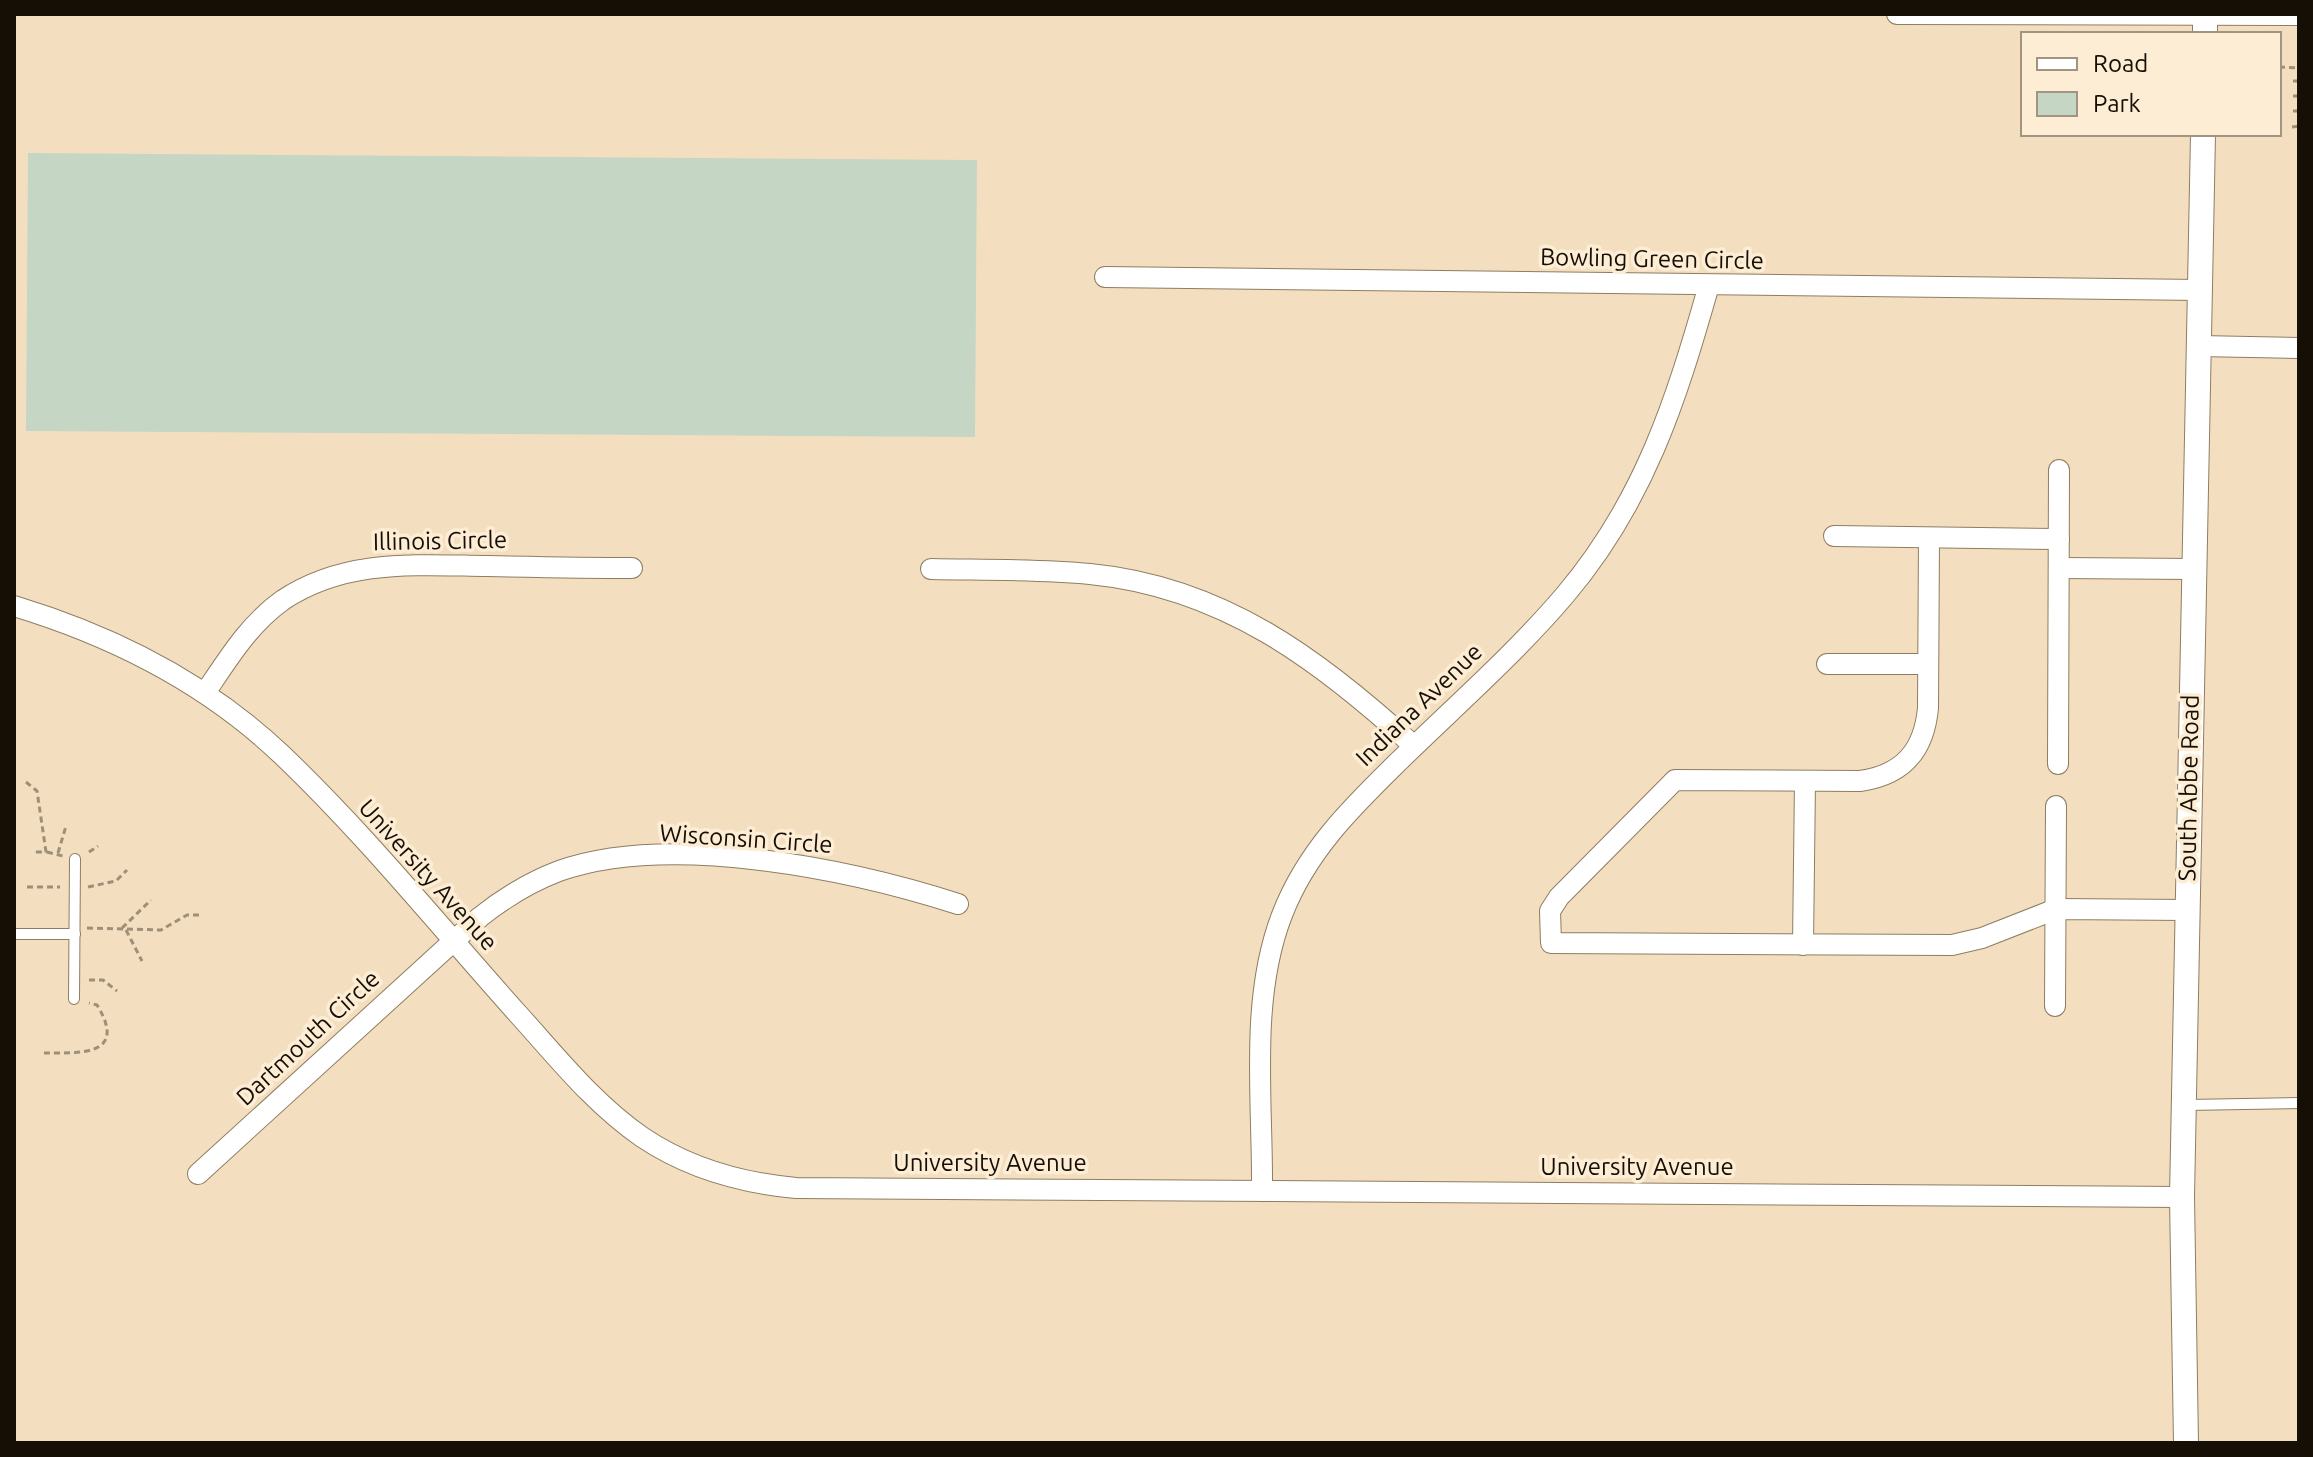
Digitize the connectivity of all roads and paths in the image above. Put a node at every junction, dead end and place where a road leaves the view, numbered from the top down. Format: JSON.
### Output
{"nodes":[{"id":1,"x":1897,"y":14,"type":"edge"},
{"id":2,"x":2299,"y":15,"type":"edge"},
{"id":3,"x":2205,"y":21,"type":"edge"},
{"id":4,"x":2293,"y":81,"type":"dead end"},
{"id":5,"x":2299,"y":81,"type":"edge"},
{"id":6,"x":2293,"y":96,"type":"dead end"},
{"id":7,"x":2299,"y":96,"type":"edge"},
{"id":8,"x":2293,"y":111,"type":"dead end"},
{"id":9,"x":2299,"y":111,"type":"edge"},
{"id":10,"x":2299,"y":126,"type":"edge"},
{"id":11,"x":2292,"y":127,"type":"dead end"},
{"id":12,"x":2203,"y":136,"type":"edge"},
{"id":13,"x":1105,"y":277,"type":"dead end"},
{"id":14,"x":1709,"y":285,"type":"junction"},
{"id":15,"x":2200,"y":290,"type":"junction"},
{"id":16,"x":2199,"y":346,"type":"junction"},
{"id":17,"x":2299,"y":348,"type":"edge"},
{"id":18,"x":2059,"y":470,"type":"dead end"},
{"id":19,"x":1834,"y":536,"type":"dead end"},
{"id":20,"x":1929,"y":538,"type":"junction"},
{"id":21,"x":2059,"y":539,"type":"junction"},
{"id":22,"x":632,"y":568,"type":"dead end"},
{"id":23,"x":2059,"y":568,"type":"junction"},
{"id":24,"x":931,"y":569,"type":"dead end"},
{"id":25,"x":2194,"y":569,"type":"junction"},
{"id":26,"x":14,"y":606,"type":"edge"},
{"id":27,"x":1827,"y":664,"type":"dead end"},
{"id":28,"x":1928,"y":664,"type":"junction"},
{"id":29,"x":205,"y":693,"type":"junction"},
{"id":30,"x":1414,"y":746,"type":"junction"},
{"id":31,"x":2058,"y":764,"type":"dead end"},
{"id":32,"x":1805,"y":781,"type":"junction"},
{"id":33,"x":26,"y":782,"type":"dead end"},
{"id":34,"x":2056,"y":806,"type":"dead end"},
{"id":35,"x":33,"y":818,"type":"dead end"},
{"id":36,"x":42,"y":818,"type":"junction"},
{"id":37,"x":66,"y":826,"type":"dead end"},
{"id":38,"x":98,"y":846,"type":"dead end"},
{"id":39,"x":33,"y":852,"type":"dead end"},
{"id":40,"x":86,"y":852,"type":"dead end"},
{"id":41,"x":57,"y":855,"type":"dead end"},
{"id":42,"x":75,"y":859,"type":"dead end"},
{"id":43,"x":127,"y":870,"type":"dead end"},
{"id":44,"x":104,"y":886,"type":"dead end"},
{"id":45,"x":27,"y":887,"type":"dead end"},
{"id":46,"x":46,"y":887,"type":"dead end"},
{"id":47,"x":151,"y":900,"type":"dead end"},
{"id":48,"x":958,"y":904,"type":"dead end"},
{"id":49,"x":2056,"y":909,"type":"junction"},
{"id":50,"x":2187,"y":910,"type":"junction"},
{"id":51,"x":202,"y":915,"type":"dead end"},
{"id":52,"x":103,"y":928,"type":"dead end"},
{"id":53,"x":120,"y":929,"type":"junction"},
{"id":54,"x":164,"y":929,"type":"junction"},
{"id":55,"x":126,"y":930,"type":"junction"},
{"id":56,"x":14,"y":934,"type":"edge"},
{"id":57,"x":75,"y":934,"type":"junction"},
{"id":58,"x":169,"y":935,"type":"dead end"},
{"id":59,"x":452,"y":941,"type":"junction"},
{"id":60,"x":1803,"y":945,"type":"junction"},
{"id":61,"x":142,"y":961,"type":"dead end"},
{"id":62,"x":103,"y":980,"type":"dead end"},
{"id":63,"x":117,"y":991,"type":"dead end"},
{"id":64,"x":74,"y":999,"type":"dead end"},
{"id":65,"x":97,"y":1005,"type":"dead end"},
{"id":66,"x":2055,"y":1006,"type":"dead end"},
{"id":67,"x":44,"y":1053,"type":"dead end"},
{"id":68,"x":2299,"y":1103,"type":"edge"},
{"id":69,"x":2184,"y":1105,"type":"junction"},
{"id":70,"x":198,"y":1174,"type":"dead end"},
{"id":71,"x":1262,"y":1191,"type":"junction"},
{"id":72,"x":2182,"y":1197,"type":"junction"},
{"id":73,"x":2186,"y":1443,"type":"edge"}],
"edges":[{"from":1,"to":3,"type":"street"},
{"from":2,"to":3,"type":"street"},
{"from":4,"to":5,"type":"path"},
{"from":6,"to":7,"type":"path"},
{"from":8,"to":9,"type":"path"},
{"from":10,"to":11,"type":"path"},
{"from":12,"to":15,"type":"street","name":"South Abbe Road"},
{"from":13,"to":14,"type":"street","name":"Bowling Green Circle"},
{"from":14,"to":15,"type":"street","name":"Bowling Green Circle"},
{"from":14,"to":30,"type":"street","name":"Indiana Avenue"},
{"from":15,"to":16,"type":"street","name":"South Abbe Road"},
{"from":16,"to":17,"type":"street"},
{"from":16,"to":25,"type":"street","name":"South Abbe Road"},
{"from":18,"to":21,"type":"street"},
{"from":19,"to":20,"type":"street"},
{"from":20,"to":21,"type":"street"},
{"from":20,"to":28,"type":"street"},
{"from":21,"to":23,"type":"street"},
{"from":22,"to":29,"type":"street","name":"Illinois Circle"},
{"from":23,"to":25,"type":"street"},
{"from":23,"to":31,"type":"street"},
{"from":24,"to":30,"type":"street"},
{"from":25,"to":50,"type":"street","name":"South Abbe Road"},
{"from":26,"to":29,"type":"street","name":"University Avenue"},
{"from":27,"to":28,"type":"street"},
{"from":28,"to":32,"type":"street"},
{"from":29,"to":59,"type":"street","name":"University Avenue"},
{"from":30,"to":71,"type":"street","name":"Indiana Avenue"},
{"from":32,"to":60,"type":"street"},
{"from":32,"to":60,"type":"street"},
{"from":33,"to":36,"type":"path"},
{"from":34,"to":49,"type":"street"},
{"from":35,"to":36,"type":"path"},
{"from":36,"to":39,"type":"path"},
{"from":37,"to":41,"type":"path"},
{"from":38,"to":40,"type":"path"},
{"from":42,"to":57,"type":"lane"},
{"from":43,"to":44,"type":"path"},
{"from":45,"to":46,"type":"path"},
{"from":47,"to":53,"type":"path"},
{"from":48,"to":59,"type":"street","name":"Wisconsin Circle"},
{"from":49,"to":50,"type":"street"},
{"from":49,"to":60,"type":"street"},
{"from":49,"to":66,"type":"street"},
{"from":50,"to":69,"type":"street","name":"South Abbe Road"},
{"from":51,"to":54,"type":"path"},
{"from":52,"to":53,"type":"path"},
{"from":53,"to":55,"type":"path"},
{"from":54,"to":55,"type":"path"},
{"from":54,"to":58,"type":"path"},
{"from":55,"to":61,"type":"path"},
{"from":56,"to":57,"type":"lane"},
{"from":57,"to":64,"type":"lane"},
{"from":59,"to":70,"type":"street","name":"Dartmouth Circle"},
{"from":59,"to":71,"type":"street","name":"University Avenue"},
{"from":62,"to":63,"type":"path"},
{"from":65,"to":67,"type":"path"},
{"from":68,"to":69,"type":"lane"},
{"from":69,"to":72,"type":"street","name":"South Abbe Road"},
{"from":71,"to":72,"type":"street","name":"University Avenue"},
{"from":72,"to":73,"type":"street","name":"South Abbe Road"}]}
